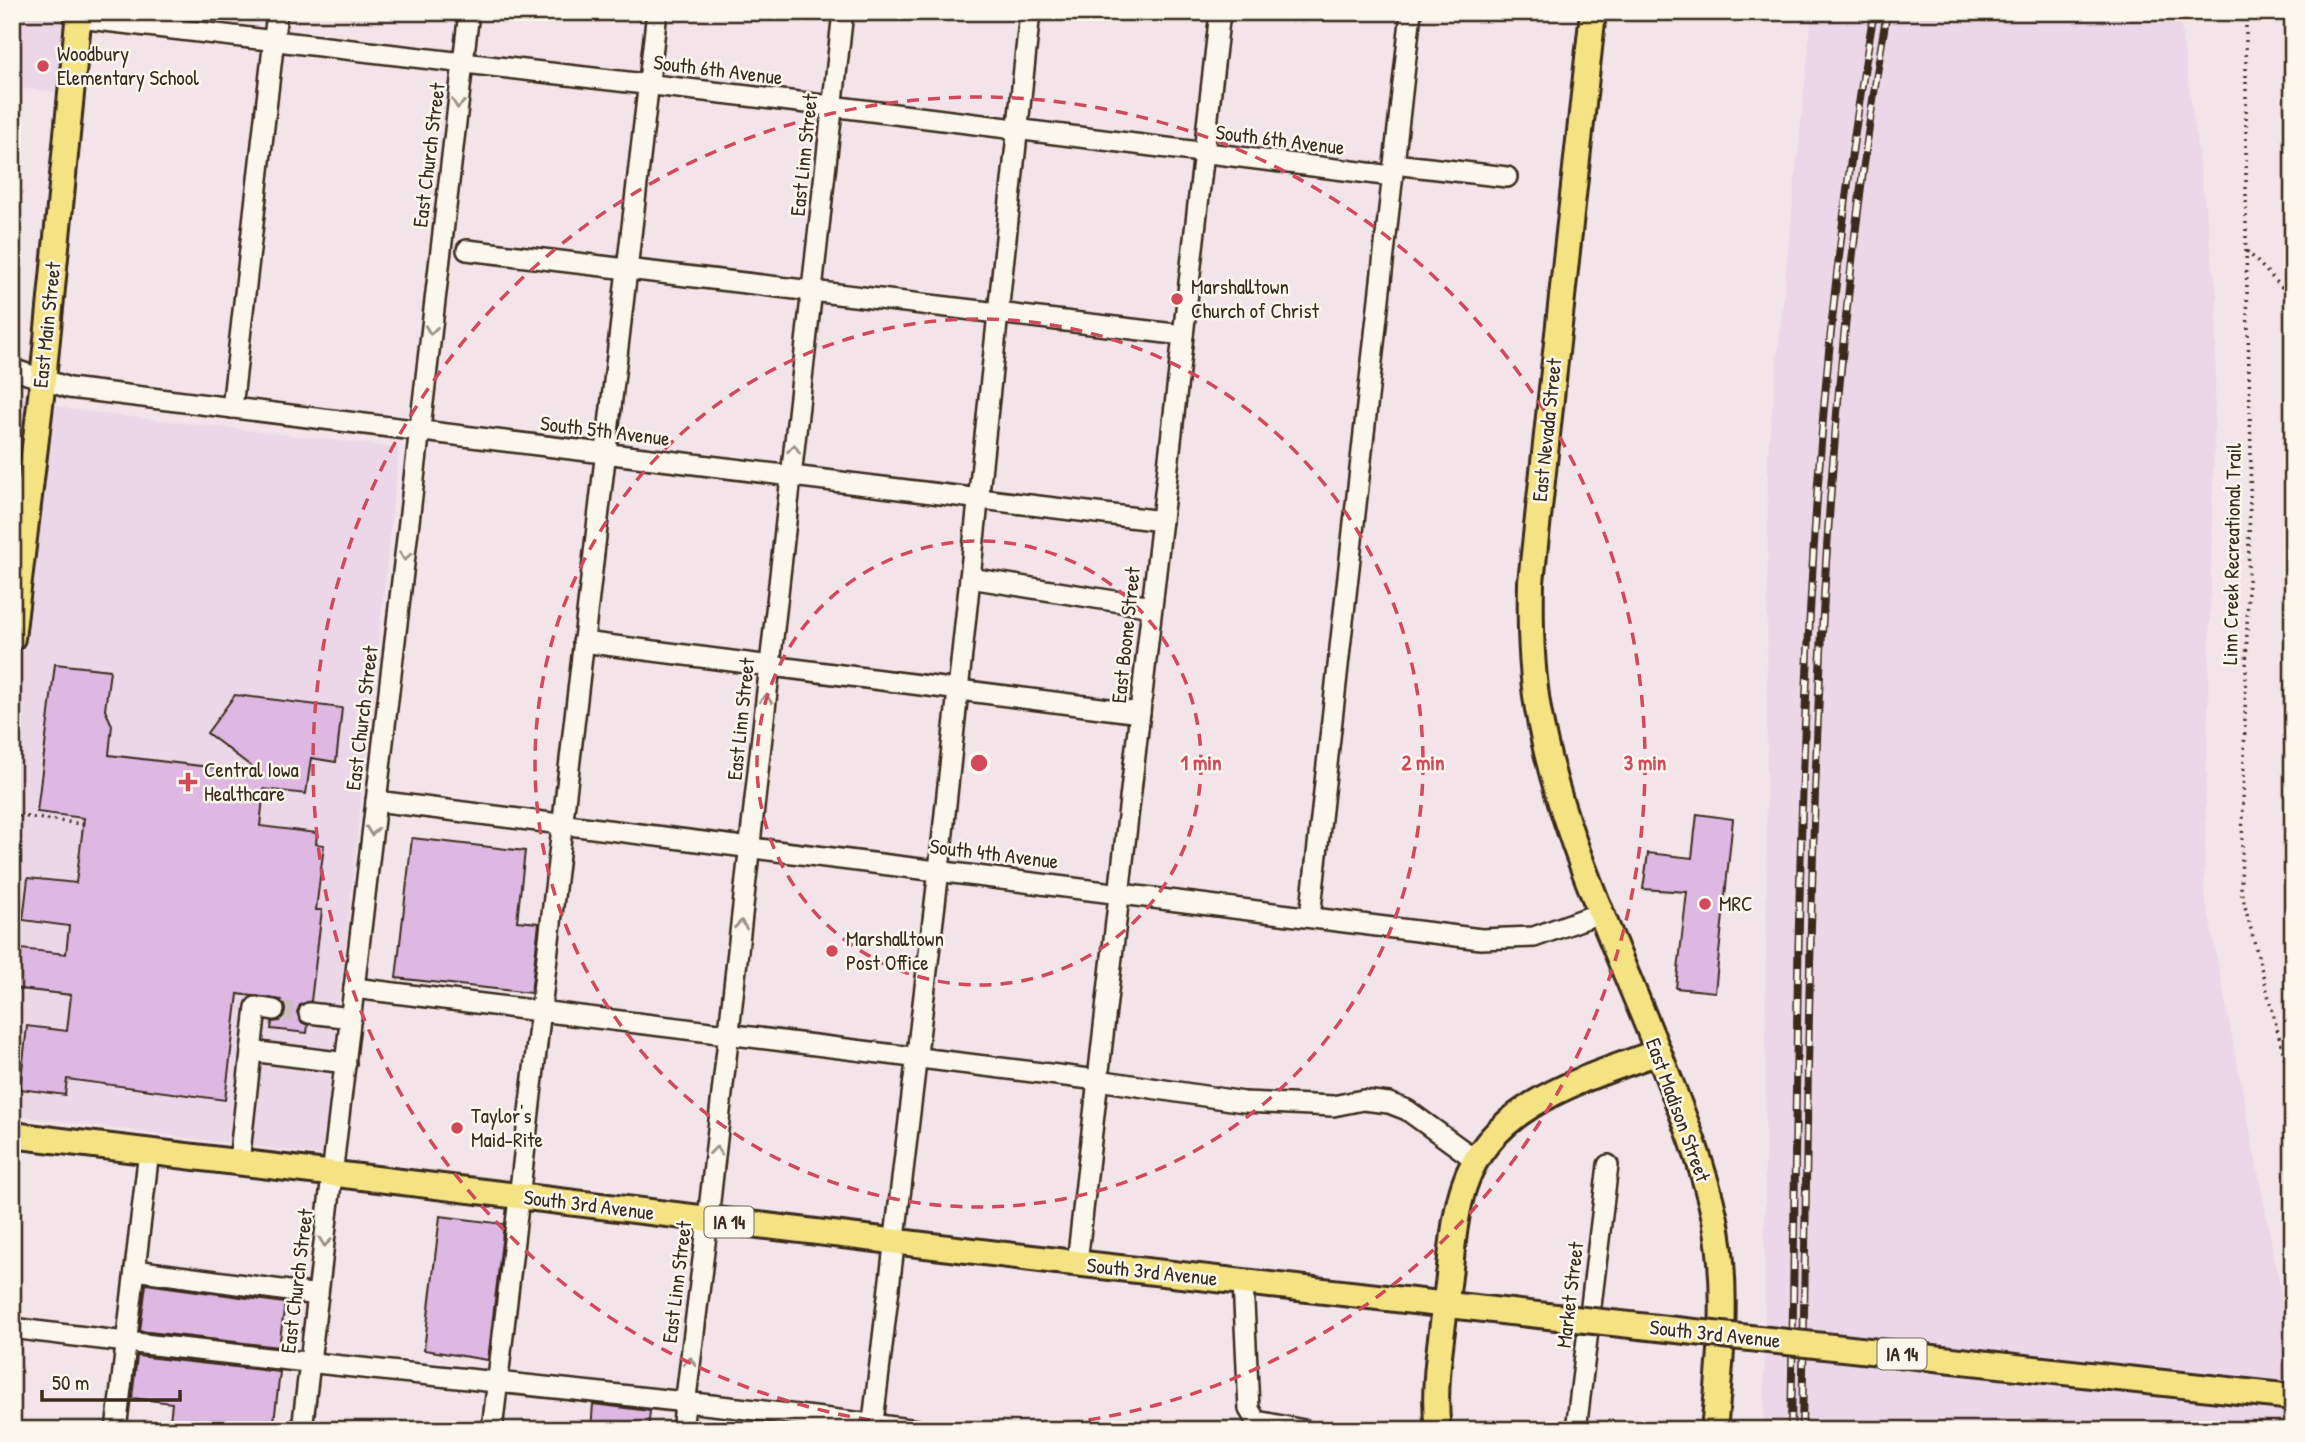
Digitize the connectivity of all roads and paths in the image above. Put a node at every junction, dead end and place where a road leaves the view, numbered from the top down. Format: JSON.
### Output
{"nodes":[{"id":1,"x":276,"y":12,"type":"edge"},
{"id":2,"x":469,"y":12,"type":"edge"},
{"id":3,"x":657,"y":12,"type":"edge"},
{"id":4,"x":843,"y":12,"type":"edge"},
{"id":5,"x":1030,"y":12,"type":"edge"},
{"id":6,"x":1220,"y":12,"type":"edge"},
{"id":7,"x":1411,"y":12,"type":"edge"},
{"id":8,"x":1593,"y":12,"type":"edge"},
{"id":9,"x":2246,"y":12,"type":"edge"},
{"id":10,"x":79,"y":15,"type":"edge"},
{"id":11,"x":274,"y":40,"type":"junction"},
{"id":12,"x":463,"y":62,"type":"junction"},
{"id":13,"x":648,"y":84,"type":"junction"},
{"id":14,"x":833,"y":106,"type":"junction"},
{"id":15,"x":1017,"y":130,"type":"junction"},
{"id":16,"x":1204,"y":154,"type":"junction"},
{"id":17,"x":1393,"y":170,"type":"junction"},
{"id":18,"x":1507,"y":177,"type":"dead end"},
{"id":19,"x":467,"y":250,"type":"dead end"},
{"id":20,"x":2246,"y":250,"type":"junction"},
{"id":21,"x":627,"y":269,"type":"junction"},
{"id":22,"x":812,"y":291,"type":"junction"},
{"id":23,"x":2293,"y":299,"type":"edge"},
{"id":24,"x":998,"y":313,"type":"junction"},
{"id":25,"x":1183,"y":335,"type":"junction"},
{"id":26,"x":12,"y":369,"type":"edge"},
{"id":27,"x":43,"y":380,"type":"junction"},
{"id":28,"x":232,"y":408,"type":"junction"},
{"id":29,"x":419,"y":431,"type":"junction"},
{"id":30,"x":605,"y":454,"type":"junction"},
{"id":31,"x":791,"y":476,"type":"junction"},
{"id":32,"x":979,"y":499,"type":"junction"},
{"id":33,"x":1162,"y":521,"type":"junction"},
{"id":34,"x":970,"y":578,"type":"junction"},
{"id":35,"x":1152,"y":607,"type":"junction"},
{"id":36,"x":12,"y":638,"type":"edge"},
{"id":37,"x":583,"y":642,"type":"junction"},
{"id":38,"x":770,"y":666,"type":"junction"},
{"id":39,"x":958,"y":690,"type":"junction"},
{"id":40,"x":1140,"y":713,"type":"junction"},
{"id":41,"x":376,"y":801,"type":"junction"},
{"id":42,"x":12,"y":815,"type":"edge"},
{"id":43,"x":83,"y":824,"type":"dead end"},
{"id":44,"x":562,"y":824,"type":"junction"},
{"id":45,"x":1575,"y":844,"type":"joint"},
{"id":46,"x":750,"y":847,"type":"junction"},
{"id":47,"x":939,"y":870,"type":"junction"},
{"id":48,"x":1119,"y":892,"type":"junction"},
{"id":49,"x":1603,"y":912,"type":"junction"},
{"id":50,"x":1310,"y":917,"type":"junction"},
{"id":51,"x":354,"y":988,"type":"junction"},
{"id":52,"x":274,"y":1010,"type":"tunnel mouth"},
{"id":53,"x":540,"y":1011,"type":"junction"},
{"id":54,"x":309,"y":1013,"type":"tunnel mouth"},
{"id":55,"x":351,"y":1018,"type":"junction"},
{"id":56,"x":729,"y":1035,"type":"junction"},
{"id":57,"x":251,"y":1051,"type":"junction"},
{"id":58,"x":1658,"y":1052,"type":"junction"},
{"id":59,"x":916,"y":1058,"type":"junction"},
{"id":60,"x":346,"y":1063,"type":"junction"},
{"id":61,"x":1098,"y":1080,"type":"junction"},
{"id":62,"x":2293,"y":1090,"type":"edge"},
{"id":63,"x":12,"y":1135,"type":"edge"},
{"id":64,"x":149,"y":1152,"type":"junction"},
{"id":65,"x":1476,"y":1160,"type":"junction"},
{"id":66,"x":239,"y":1162,"type":"junction"},
{"id":67,"x":1608,"y":1165,"type":"dead end"},
{"id":68,"x":333,"y":1174,"type":"junction"},
{"id":69,"x":519,"y":1196,"type":"junction"},
{"id":70,"x":708,"y":1219,"type":"junction"},
{"id":71,"x":893,"y":1241,"type":"junction"},
{"id":72,"x":1077,"y":1263,"type":"junction"},
{"id":73,"x":135,"y":1270,"type":"junction"},
{"id":74,"x":1243,"y":1282,"type":"junction"},
{"id":75,"x":318,"y":1295,"type":"junction"},
{"id":76,"x":1446,"y":1304,"type":"junction"},
{"id":77,"x":12,"y":1328,"type":"edge"},
{"id":78,"x":126,"y":1343,"type":"junction"},
{"id":79,"x":310,"y":1362,"type":"junction"},
{"id":80,"x":497,"y":1381,"type":"junction"},
{"id":81,"x":2293,"y":1397,"type":"edge"},
{"id":82,"x":685,"y":1401,"type":"junction"},
{"id":83,"x":872,"y":1427,"type":"edge"},
{"id":84,"x":116,"y":1430,"type":"edge"},
{"id":85,"x":302,"y":1430,"type":"edge"},
{"id":86,"x":492,"y":1430,"type":"edge"},
{"id":87,"x":682,"y":1430,"type":"edge"},
{"id":88,"x":917,"y":1430,"type":"edge"},
{"id":89,"x":1304,"y":1430,"type":"edge"},
{"id":90,"x":1438,"y":1430,"type":"edge"},
{"id":91,"x":1576,"y":1430,"type":"edge"},
{"id":92,"x":1714,"y":1430,"type":"edge"}],
"edges":[{"from":1,"to":11,"type":"street"},
{"from":2,"to":12,"type":"street","name":"East Church Street"},
{"from":3,"to":13,"type":"street"},
{"from":4,"to":14,"type":"street","name":"East Linn Street"},
{"from":5,"to":15,"type":"street"},
{"from":6,"to":16,"type":"street","name":"East Boone Street"},
{"from":7,"to":17,"type":"street"},
{"from":8,"to":45,"type":"main road","name":"East Nevada Street"},
{"from":9,"to":20,"type":"path","name":"Linn Creek Recreational Trail"},
{"from":10,"to":11,"type":"street","name":"South 6th Avenue"},
{"from":10,"to":27,"type":"main road","name":"East Main Street"},
{"from":11,"to":12,"type":"street","name":"South 6th Avenue"},
{"from":11,"to":28,"type":"street"},
{"from":12,"to":13,"type":"street","name":"South 6th Avenue"},
{"from":12,"to":29,"type":"street","name":"East Church Street","one_way":true},
{"from":13,"to":14,"type":"street","name":"South 6th Avenue"},
{"from":13,"to":21,"type":"street"},
{"from":14,"to":15,"type":"street","name":"South 6th Avenue"},
{"from":14,"to":22,"type":"street","name":"East Linn Street"},
{"from":15,"to":16,"type":"street","name":"South 6th Avenue"},
{"from":15,"to":24,"type":"street"},
{"from":16,"to":17,"type":"street","name":"South 6th Avenue"},
{"from":16,"to":25,"type":"street","name":"East Boone Street"},
{"from":17,"to":18,"type":"street","name":"South 6th Avenue"},
{"from":17,"to":50,"type":"street"},
{"from":19,"to":21,"type":"street"},
{"from":20,"to":23,"type":"path"},
{"from":20,"to":62,"type":"path","name":"Linn Creek Recreational Trail"},
{"from":21,"to":22,"type":"street"},
{"from":21,"to":30,"type":"street"},
{"from":22,"to":24,"type":"street"},
{"from":31,"to":22,"type":"street","name":"East Linn Street","one_way":true},
{"from":24,"to":25,"type":"street"},
{"from":24,"to":32,"type":"street"},
{"from":25,"to":33,"type":"street","name":"East Boone Street"},
{"from":26,"to":27,"type":"street","name":"South 5th Avenue"},
{"from":27,"to":28,"type":"street","name":"South 5th Avenue"},
{"from":27,"to":36,"type":"main road","name":"East Main Street"},
{"from":28,"to":29,"type":"street","name":"South 5th Avenue"},
{"from":29,"to":30,"type":"street","name":"South 5th Avenue"},
{"from":29,"to":41,"type":"street","name":"East Church Street","one_way":true},
{"from":30,"to":31,"type":"street","name":"South 5th Avenue"},
{"from":30,"to":37,"type":"street"},
{"from":31,"to":32,"type":"street","name":"South 5th Avenue"},
{"from":31,"to":38,"type":"street","name":"East Linn Street"},
{"from":32,"to":33,"type":"street","name":"South 5th Avenue"},
{"from":32,"to":34,"type":"street"},
{"from":33,"to":35,"type":"street","name":"East Boone Street"},
{"from":34,"to":35,"type":"street"},
{"from":34,"to":39,"type":"street"},
{"from":35,"to":40,"type":"street","name":"East Boone Street"},
{"from":37,"to":38,"type":"street"},
{"from":37,"to":44,"type":"street"},
{"from":38,"to":39,"type":"street"},
{"from":46,"to":38,"type":"street","name":"East Linn Street","one_way":true},
{"from":39,"to":40,"type":"street"},
{"from":39,"to":47,"type":"street"},
{"from":40,"to":48,"type":"street","name":"East Boone Street"},
{"from":41,"to":44,"type":"street","name":"South 4th Avenue"},
{"from":41,"to":51,"type":"street","name":"East Church Street","one_way":true},
{"from":42,"to":43,"type":"path"},
{"from":44,"to":46,"type":"street","name":"South 4th Avenue"},
{"from":44,"to":53,"type":"street"},
{"from":45,"to":49,"type":"main road","name":"East Madison Street"},
{"from":46,"to":47,"type":"street","name":"South 4th Avenue"},
{"from":56,"to":46,"type":"street","name":"East Linn Street","one_way":true},
{"from":47,"to":48,"type":"street","name":"South 4th Avenue"},
{"from":47,"to":59,"type":"street"},
{"from":48,"to":50,"type":"street","name":"South 4th Avenue"},
{"from":48,"to":61,"type":"street","name":"East Boone Street"},
{"from":49,"to":50,"type":"street","name":"South 4th Avenue"},
{"from":49,"to":58,"type":"main road","name":"East Madison Street"},
{"from":51,"to":53,"type":"street"},
{"from":51,"to":55,"type":"street","name":"East Church Street"},
{"from":52,"to":57,"type":"street"},
{"from":53,"to":56,"type":"street"},
{"from":53,"to":69,"type":"street"},
{"from":54,"to":55,"type":"street"},
{"from":55,"to":60,"type":"street","name":"East Church Street"},
{"from":56,"to":59,"type":"street"},
{"from":70,"to":56,"type":"street","name":"East Linn Street","one_way":true},
{"from":57,"to":60,"type":"street"},
{"from":57,"to":66,"type":"street"},
{"from":58,"to":65,"type":"main road"},
{"from":58,"to":92,"type":"main road","name":"East Madison Street"},
{"from":59,"to":61,"type":"street"},
{"from":59,"to":71,"type":"street"},
{"from":60,"to":68,"type":"street","name":"East Church Street"},
{"from":61,"to":65,"type":"street"},
{"from":61,"to":72,"type":"street","name":"East Boone Street"},
{"from":63,"to":64,"type":"main road","name":"South 3rd Avenue","number":"IA 14"},
{"from":64,"to":66,"type":"main road","name":"South 3rd Avenue","number":"IA 14"},
{"from":64,"to":73,"type":"street"},
{"from":65,"to":76,"type":"main road"},
{"from":66,"to":68,"type":"main road","name":"South 3rd Avenue","number":"IA 14"},
{"from":67,"to":91,"type":"street","name":"Market Street"},
{"from":68,"to":69,"type":"main road","name":"South 3rd Avenue","number":"IA 14"},
{"from":68,"to":75,"type":"street","name":"East Church Street","one_way":true},
{"from":69,"to":70,"type":"main road","name":"South 3rd Avenue","number":"IA 14"},
{"from":69,"to":80,"type":"street"},
{"from":70,"to":71,"type":"main road","name":"South 3rd Avenue","number":"IA 14"},
{"from":82,"to":70,"type":"street","name":"East Linn Street","one_way":true},
{"from":71,"to":72,"type":"main road","name":"South 3rd Avenue","number":"IA 14"},
{"from":71,"to":83,"type":"street"},
{"from":72,"to":74,"type":"main road","name":"South 3rd Avenue","number":"IA 14"},
{"from":73,"to":75,"type":"street"},
{"from":73,"to":78,"type":"street"},
{"from":74,"to":76,"type":"main road","name":"South 3rd Avenue","number":"IA 14"},
{"from":74,"to":89,"type":"street"},
{"from":75,"to":79,"type":"street","name":"East Church Street"},
{"from":76,"to":81,"type":"main road","name":"South 3rd Avenue","number":"IA 14","bridge":true},
{"from":76,"to":90,"type":"main road"},
{"from":77,"to":78,"type":"street"},
{"from":78,"to":79,"type":"street"},
{"from":78,"to":84,"type":"street"},
{"from":79,"to":80,"type":"street"},
{"from":79,"to":85,"type":"street","name":"East Church Street"},
{"from":80,"to":82,"type":"street"},
{"from":80,"to":86,"type":"street"},
{"from":82,"to":83,"type":"street"},
{"from":82,"to":87,"type":"street","name":"East Linn Street"},
{"from":83,"to":88,"type":"street"}]}
